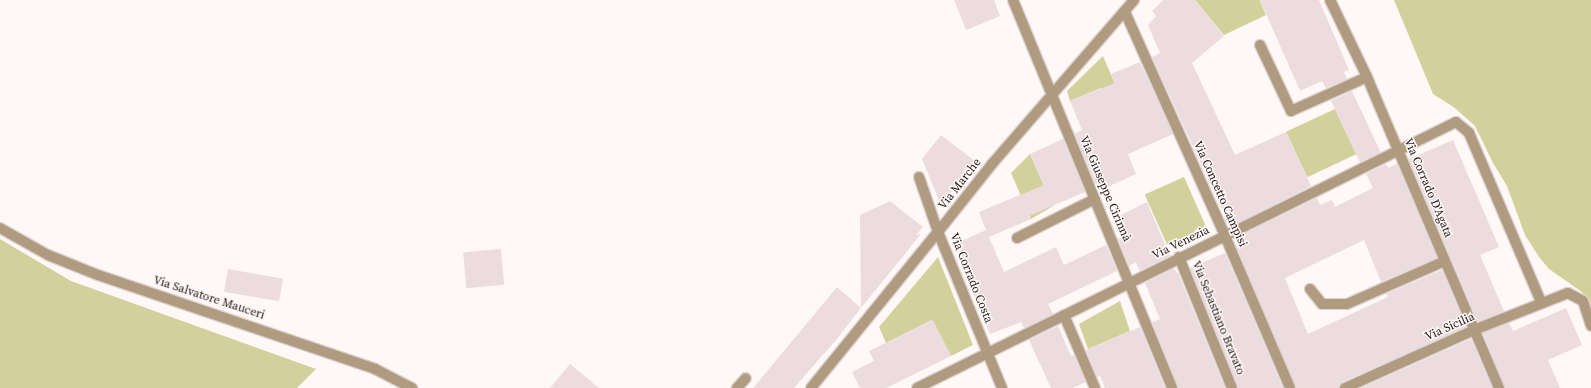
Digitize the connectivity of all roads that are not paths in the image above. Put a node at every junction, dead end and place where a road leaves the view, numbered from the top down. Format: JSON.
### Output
{"nodes":[{"id":1,"x":1014,"y":0,"type":"edge"},
{"id":2,"x":1134,"y":0,"type":"edge"},
{"id":3,"x":1330,"y":0,"type":"edge"},
{"id":4,"x":1125,"y":12,"type":"junction"},
{"id":5,"x":1260,"y":45,"type":"dead end"},
{"id":6,"x":1367,"y":77,"type":"junction"},
{"id":7,"x":1052,"y":96,"type":"junction"},
{"id":8,"x":1397,"y":150,"type":"junction"},
{"id":9,"x":919,"y":177,"type":"dead end"},
{"id":10,"x":1095,"y":199,"type":"junction"},
{"id":11,"x":0,"y":228,"type":"edge"},
{"id":12,"x":938,"y":232,"type":"junction"},
{"id":13,"x":1224,"y":236,"type":"junction"},
{"id":14,"x":1017,"y":238,"type":"dead end"},
{"id":15,"x":1179,"y":257,"type":"junction"},
{"id":16,"x":1445,"y":262,"type":"junction"},
{"id":17,"x":1130,"y":283,"type":"junction"},
{"id":18,"x":1310,"y":290,"type":"dead end"},
{"id":19,"x":1541,"y":302,"type":"junction"},
{"id":20,"x":1064,"y":315,"type":"junction"},
{"id":21,"x":1591,"y":326,"type":"edge"},
{"id":22,"x":1474,"y":330,"type":"junction"},
{"id":23,"x":988,"y":353,"type":"junction"},
{"id":24,"x":746,"y":378,"type":"dead end"},
{"id":25,"x":412,"y":388,"type":"edge"},
{"id":26,"x":737,"y":388,"type":"edge"},
{"id":27,"x":811,"y":388,"type":"edge"},
{"id":28,"x":917,"y":388,"type":"edge"},
{"id":29,"x":1002,"y":388,"type":"edge"},
{"id":30,"x":1095,"y":388,"type":"edge"},
{"id":31,"x":1172,"y":388,"type":"edge"},
{"id":32,"x":1232,"y":388,"type":"edge"},
{"id":33,"x":1290,"y":388,"type":"edge"},
{"id":34,"x":1345,"y":388,"type":"edge"},
{"id":35,"x":1499,"y":388,"type":"edge"}],
"edges":[{"from":1,"to":7,"type":"street","name":"Via Giuseppe Cirinnà"},
{"from":2,"to":4,"type":"street","name":"Via Marche"},
{"from":3,"to":6,"type":"street","name":"Via Corrado D'Agata"},
{"from":4,"to":7,"type":"street","name":"Via Marche"},
{"from":4,"to":13,"type":"street","name":"Via Concetto Campisi"},
{"from":5,"to":6,"type":"street"},
{"from":6,"to":8,"type":"street","name":"Via Corrado D'Agata"},
{"from":7,"to":10,"type":"street","name":"Via Giuseppe Cirinnà"},
{"from":7,"to":12,"type":"street","name":"Via Marche"},
{"from":8,"to":13,"type":"street","name":"Via Venezia"},
{"from":8,"to":16,"type":"street","name":"Via Corrado D'Agata"},
{"from":8,"to":19,"type":"street","name":"Via Venezia"},
{"from":9,"to":12,"type":"street","name":"Via Corrado Costa"},
{"from":10,"to":14,"type":"street"},
{"from":10,"to":17,"type":"street","name":"Via Giuseppe Cirinnà"},
{"from":11,"to":25,"type":"street","name":"Via Salvatore Mauceri"},
{"from":12,"to":23,"type":"street","name":"Via Corrado Costa"},
{"from":12,"to":27,"type":"street","name":"Via Marche"},
{"from":13,"to":15,"type":"street","name":"Via Venezia"},
{"from":13,"to":33,"type":"street","name":"Via Concetto Campisi"},
{"from":15,"to":17,"type":"street","name":"Via Venezia"},
{"from":15,"to":32,"type":"street","name":"Via Sebastiano Bravato"},
{"from":16,"to":18,"type":"street"},
{"from":16,"to":22,"type":"street","name":"Via Corrado D'Agata"},
{"from":17,"to":20,"type":"street","name":"Via Venezia"},
{"from":17,"to":31,"type":"street","name":"Via Giuseppe Cirinnà"},
{"from":19,"to":21,"type":"street","name":"Via Sicilia"},
{"from":19,"to":22,"type":"street","name":"Via Sicilia"},
{"from":20,"to":23,"type":"street","name":"Via Venezia"},
{"from":20,"to":30,"type":"street"},
{"from":22,"to":34,"type":"street","name":"Via Sicilia"},
{"from":22,"to":35,"type":"street","name":"Via Corrado D'Agata"},
{"from":23,"to":28,"type":"street","name":"Via Venezia"},
{"from":23,"to":29,"type":"street","name":"Via Corrado Costa"},
{"from":24,"to":26,"type":"street"}]}
